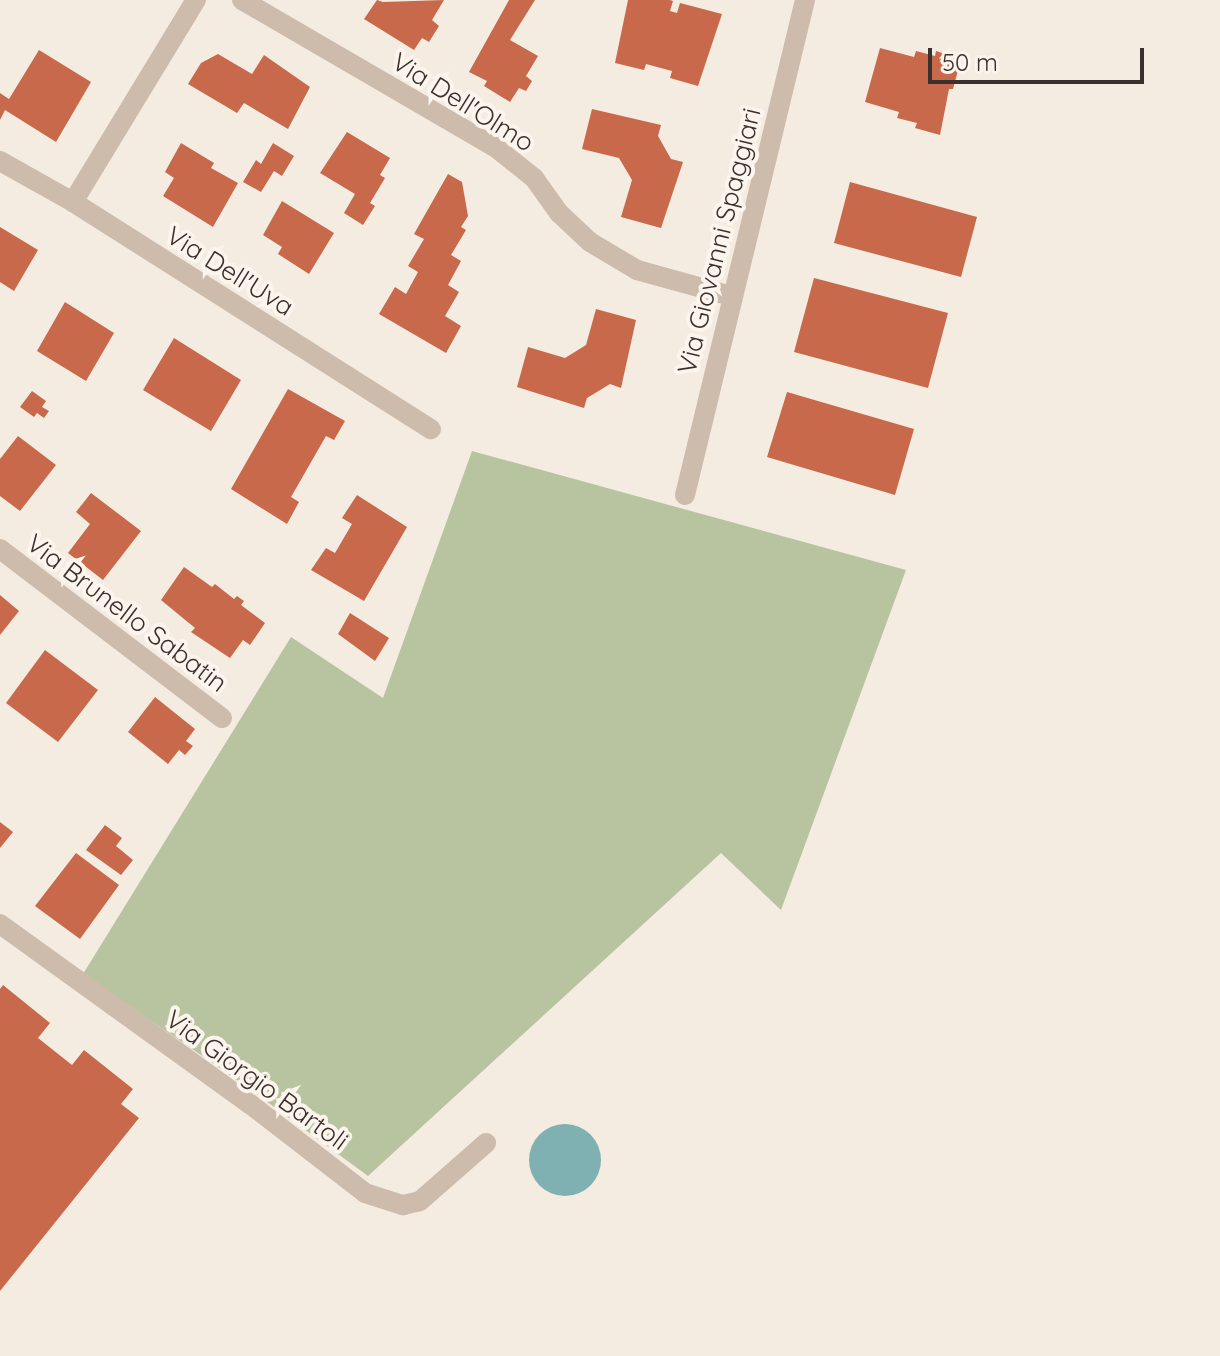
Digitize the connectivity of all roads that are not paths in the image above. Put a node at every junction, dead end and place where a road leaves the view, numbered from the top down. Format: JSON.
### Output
{"nodes":[{"id":1,"x":196,"y":0,"type":"edge"},
{"id":2,"x":242,"y":0,"type":"edge"},
{"id":3,"x":805,"y":0,"type":"edge"},
{"id":4,"x":0,"y":161,"type":"edge"},
{"id":5,"x":73,"y":202,"type":"junction"},
{"id":6,"x":731,"y":296,"type":"junction"},
{"id":7,"x":431,"y":429,"type":"dead end"},
{"id":8,"x":685,"y":495,"type":"dead end"},
{"id":9,"x":0,"y":549,"type":"edge"},
{"id":10,"x":222,"y":718,"type":"dead end"},
{"id":11,"x":0,"y":924,"type":"edge"},
{"id":12,"x":486,"y":1143,"type":"dead end"}],
"edges":[{"from":1,"to":5,"type":"street"},
{"from":2,"to":6,"type":"street","name":"Via Dell'Olmo"},
{"from":3,"to":6,"type":"street","name":"Via Giovanni Spaggiari"},
{"from":4,"to":5,"type":"street","name":"Via Dell'Uva"},
{"from":5,"to":7,"type":"street","name":"Via Dell'Uva"},
{"from":6,"to":8,"type":"street","name":"Via Giovanni Spaggiari"},
{"from":9,"to":10,"type":"street","name":"Via Brunello Sabatin"},
{"from":11,"to":12,"type":"street","name":"Via Giorgio Bartoli"}]}
